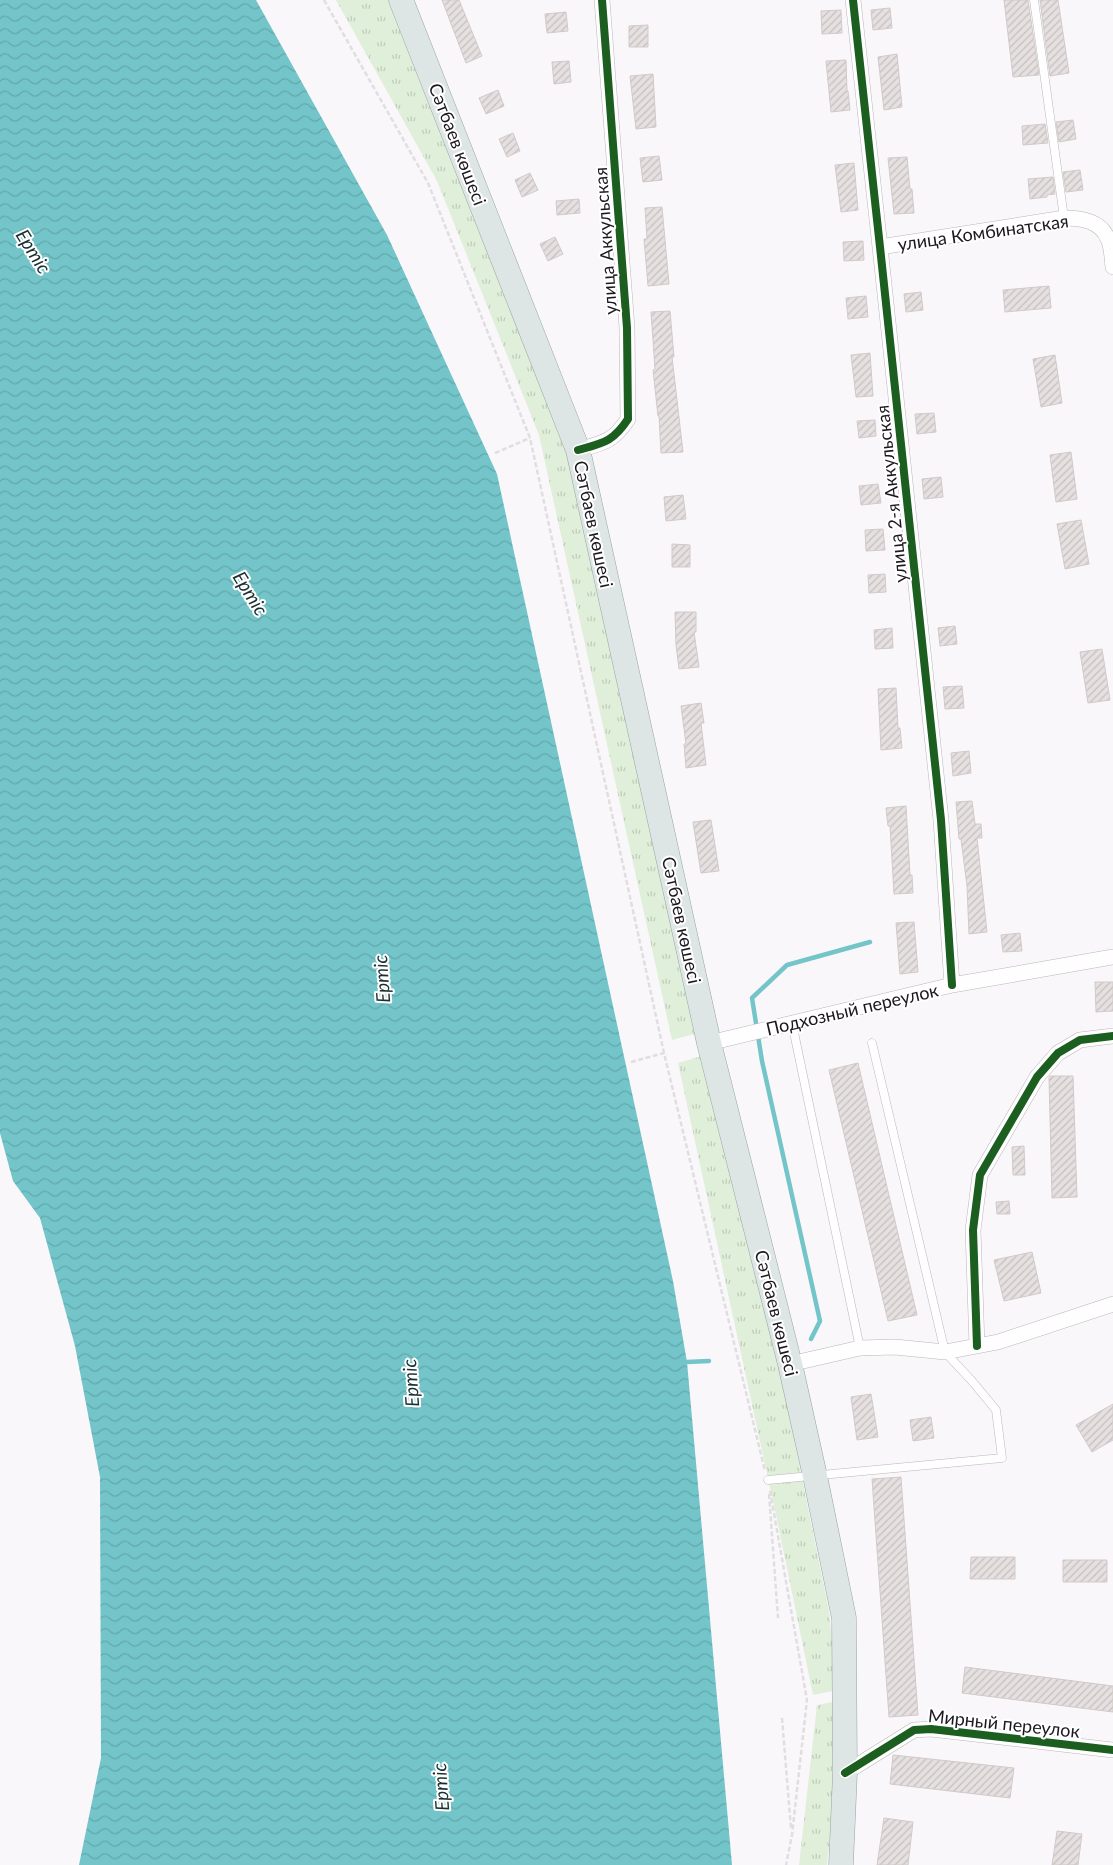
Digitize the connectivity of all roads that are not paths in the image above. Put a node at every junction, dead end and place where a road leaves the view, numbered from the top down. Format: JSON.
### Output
{"nodes":[{"id":1,"x":401,"y":0,"type":"edge"},
{"id":2,"x":602,"y":0,"type":"edge"},
{"id":3,"x":852,"y":0,"type":"edge"},
{"id":4,"x":1034,"y":0,"type":"edge"},
{"id":5,"x":1064,"y":218,"type":"junction"},
{"id":6,"x":880,"y":247,"type":"junction"},
{"id":7,"x":1113,"y":267,"type":"edge"},
{"id":8,"x":578,"y":450,"type":"junction"},
{"id":9,"x":1113,"y":957,"type":"edge"},
{"id":10,"x":952,"y":985,"type":"junction"},
{"id":11,"x":792,"y":1023,"type":"junction"},
{"id":12,"x":1113,"y":1036,"type":"edge"},
{"id":13,"x":709,"y":1043,"type":"junction"},
{"id":14,"x":872,"y":1043,"type":"dead end"},
{"id":15,"x":1113,"y":1304,"type":"edge"},
{"id":16,"x":977,"y":1346,"type":"junction"},
{"id":17,"x":860,"y":1348,"type":"junction"},
{"id":18,"x":945,"y":1352,"type":"junction"},
{"id":19,"x":790,"y":1364,"type":"junction"},
{"id":20,"x":815,"y":1476,"type":"junction"},
{"id":21,"x":768,"y":1480,"type":"road end"},
{"id":22,"x":1113,"y":1750,"type":"edge"},
{"id":23,"x":845,"y":1773,"type":"junction"},
{"id":24,"x":841,"y":1865,"type":"edge"}],
"edges":[{"from":1,"to":8,"type":"main road","name":"Сәтбаев көшесі"},
{"from":2,"to":8,"type":"street","name":"улица Аккульская"},
{"from":3,"to":6,"type":"street","name":"улица 2-я Аккульская"},
{"from":4,"to":5,"type":"lane"},
{"from":5,"to":6,"type":"street","name":"улица Комбинатская"},
{"from":5,"to":7,"type":"street","name":"улица Комбинатская"},
{"from":6,"to":10,"type":"street","name":"улица 2-я Аккульская"},
{"from":8,"to":13,"type":"main road","name":"Сәтбаев көшесі"},
{"from":9,"to":10,"type":"street","name":"Подхозный переулок"},
{"from":10,"to":11,"type":"street","name":"Подхозный переулок"},
{"from":11,"to":13,"type":"street","name":"Подхозный переулок"},
{"from":11,"to":17,"type":"lane"},
{"from":12,"to":16,"type":"street"},
{"from":13,"to":19,"type":"main road","name":"Сәтбаев көшесі"},
{"from":14,"to":18,"type":"lane"},
{"from":15,"to":16,"type":"street"},
{"from":16,"to":18,"type":"street"},
{"from":17,"to":18,"type":"street"},
{"from":17,"to":19,"type":"street"},
{"from":18,"to":20,"type":"lane"},
{"from":19,"to":20,"type":"main road","name":"Сәтбаев көшесі"},
{"from":20,"to":21,"type":"lane"},
{"from":20,"to":23,"type":"main road","name":"Сәтбаев көшесі"},
{"from":22,"to":23,"type":"street","name":"Мирный переулок"},
{"from":23,"to":24,"type":"main road","name":"Сәтбаев көшесі"}]}
